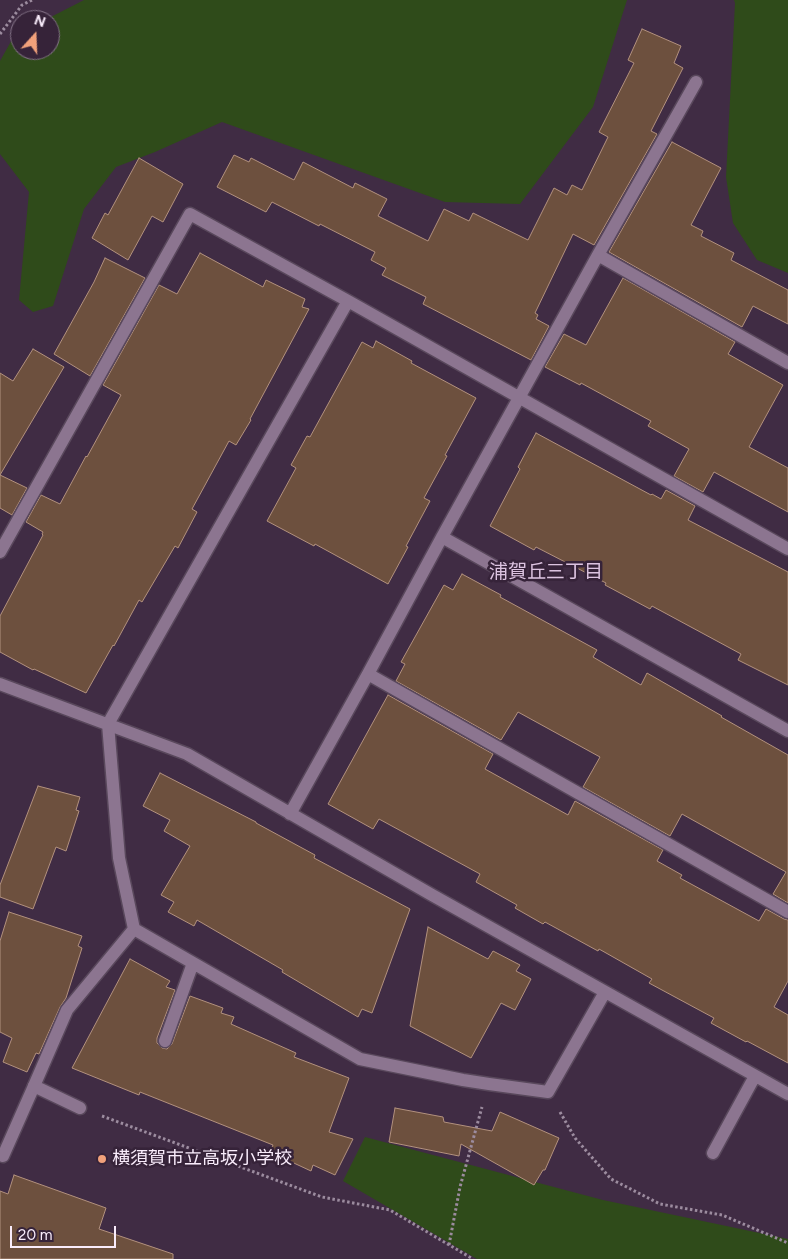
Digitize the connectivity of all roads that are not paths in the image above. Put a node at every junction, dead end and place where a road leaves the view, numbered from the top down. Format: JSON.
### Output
{"nodes":[{"id":1,"x":696,"y":82,"type":"dead end"},
{"id":2,"x":598,"y":255,"type":"junction"},
{"id":3,"x":348,"y":301,"type":"junction"},
{"id":4,"x":788,"y":363,"type":"edge"},
{"id":5,"x":520,"y":398,"type":"junction"},
{"id":6,"x":442,"y":537,"type":"junction"},
{"id":7,"x":788,"y":548,"type":"edge"},
{"id":8,"x":0,"y":552,"type":"edge"},
{"id":9,"x":368,"y":674,"type":"junction"},
{"id":10,"x":0,"y":684,"type":"edge"},
{"id":11,"x":108,"y":724,"type":"junction"},
{"id":12,"x":788,"y":731,"type":"edge"},
{"id":13,"x":290,"y":814,"type":"junction"},
{"id":14,"x":788,"y":912,"type":"edge"},
{"id":15,"x":134,"y":929,"type":"junction"},
{"id":16,"x":193,"y":963,"type":"junction"},
{"id":17,"x":605,"y":992,"type":"junction"},
{"id":18,"x":166,"y":1041,"type":"dead end"},
{"id":19,"x":755,"y":1076,"type":"junction"},
{"id":20,"x":34,"y":1086,"type":"junction"},
{"id":21,"x":788,"y":1094,"type":"edge"},
{"id":22,"x":80,"y":1108,"type":"road end"},
{"id":23,"x":713,"y":1153,"type":"dead end"},
{"id":24,"x":3,"y":1156,"type":"dead end"}],
"edges":[{"from":1,"to":2,"type":"street"},
{"from":2,"to":4,"type":"street"},
{"from":2,"to":5,"type":"street"},
{"from":3,"to":5,"type":"street"},
{"from":3,"to":8,"type":"street"},
{"from":3,"to":11,"type":"street"},
{"from":5,"to":6,"type":"street"},
{"from":5,"to":7,"type":"street"},
{"from":6,"to":9,"type":"street"},
{"from":6,"to":12,"type":"street"},
{"from":9,"to":13,"type":"street"},
{"from":9,"to":14,"type":"street"},
{"from":10,"to":11,"type":"street"},
{"from":11,"to":13,"type":"street"},
{"from":11,"to":15,"type":"street"},
{"from":13,"to":17,"type":"street"},
{"from":15,"to":16,"type":"street"},
{"from":15,"to":20,"type":"street"},
{"from":16,"to":17,"type":"street"},
{"from":16,"to":18,"type":"street"},
{"from":17,"to":19,"type":"street"},
{"from":19,"to":21,"type":"street"},
{"from":19,"to":23,"type":"street"},
{"from":20,"to":22,"type":"street"},
{"from":20,"to":24,"type":"street"}]}
